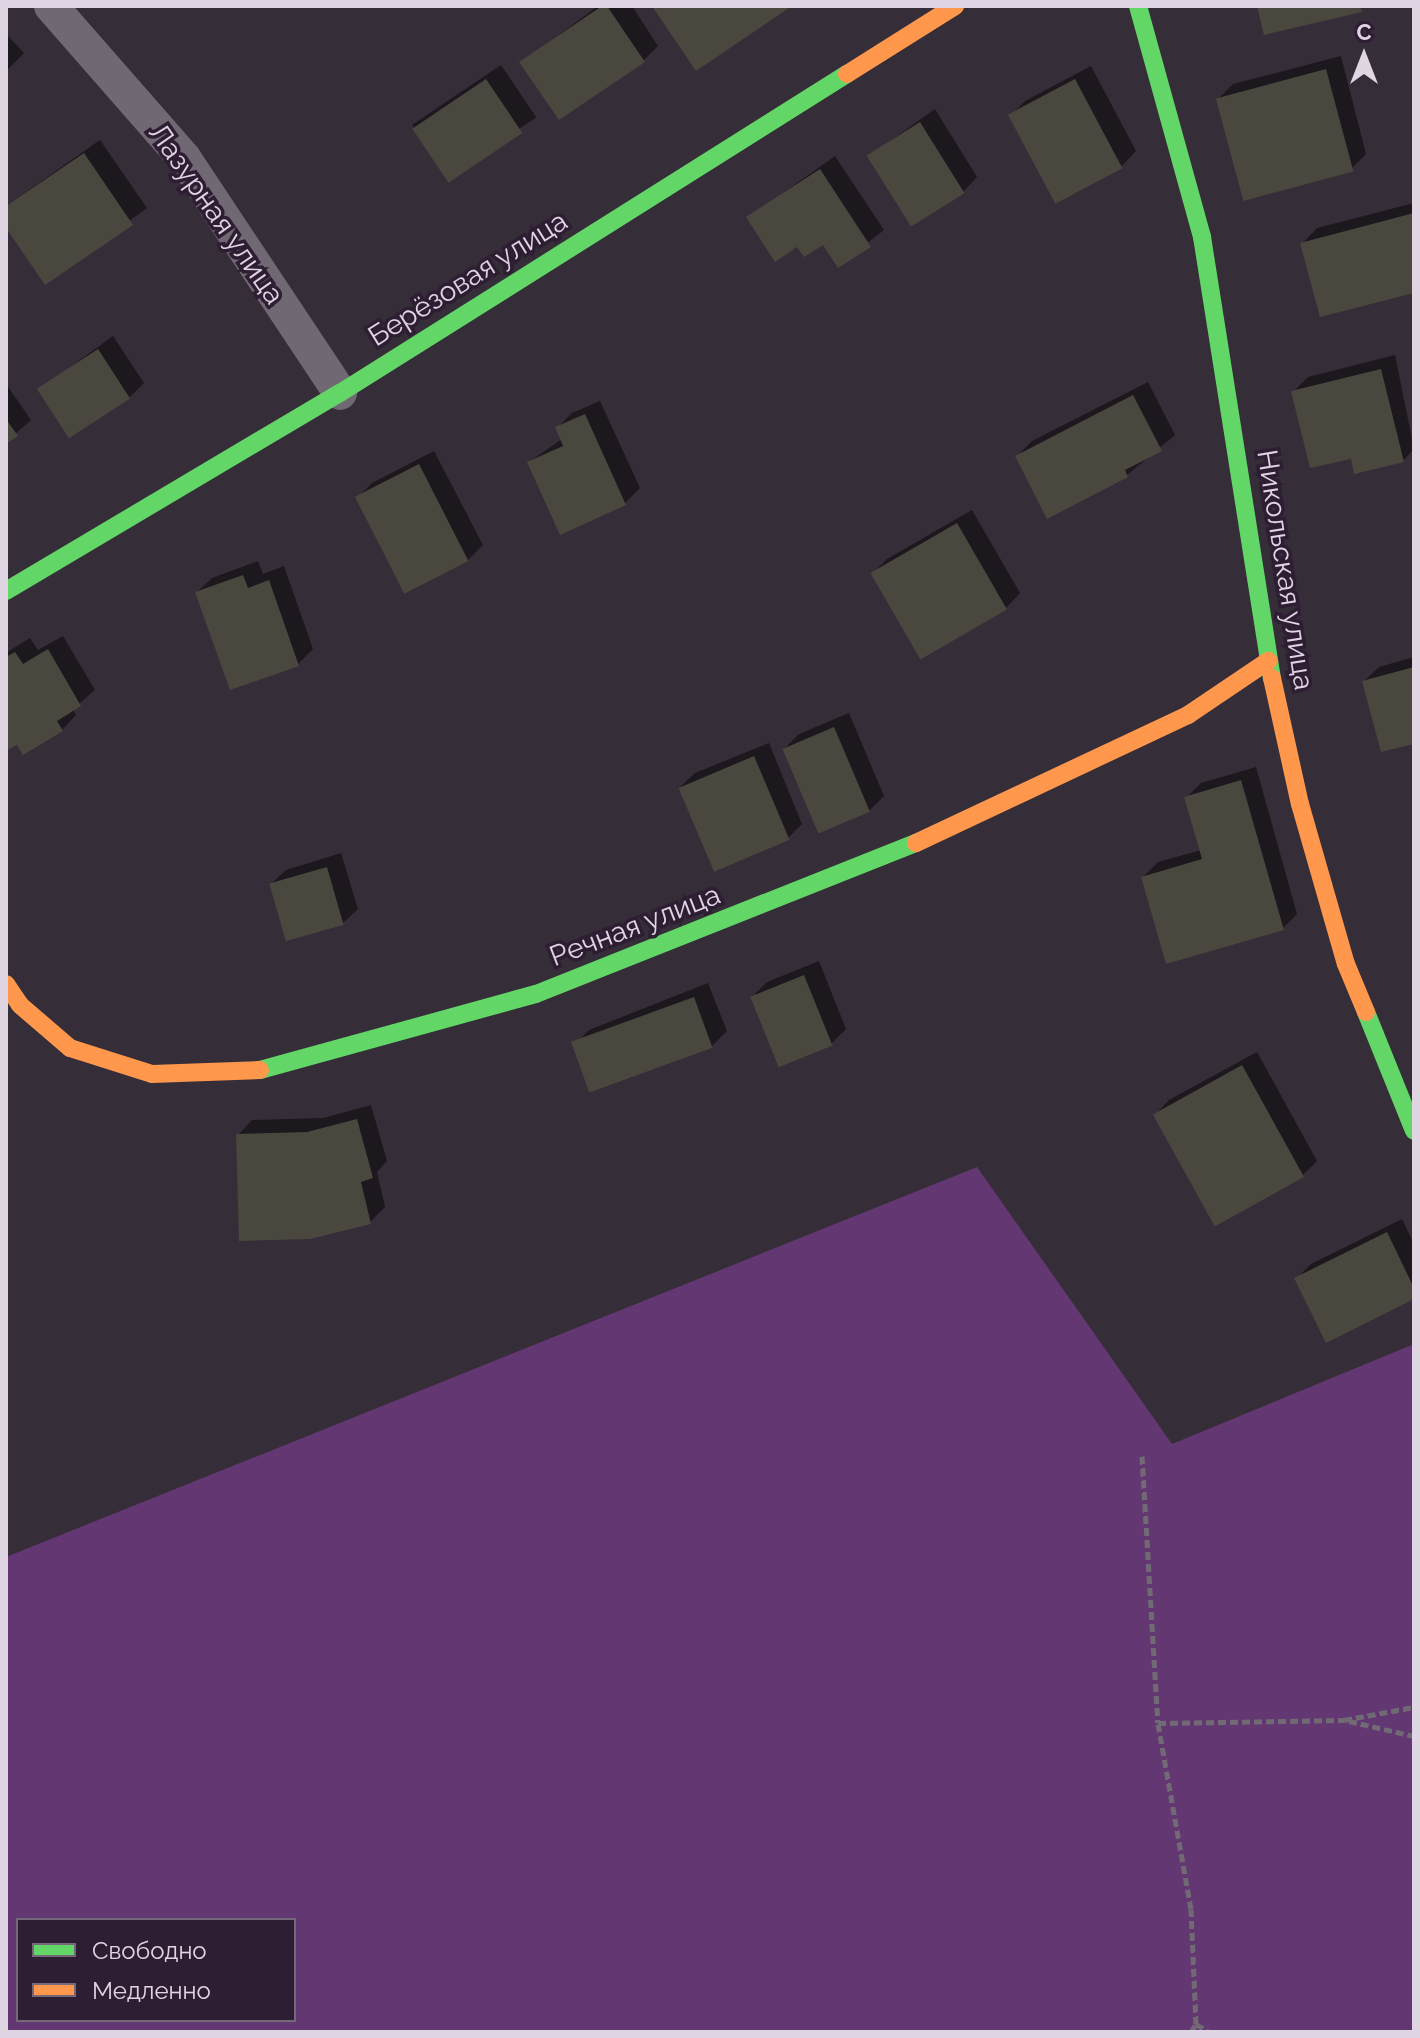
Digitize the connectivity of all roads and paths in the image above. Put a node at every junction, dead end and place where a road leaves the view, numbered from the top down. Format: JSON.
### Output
{"nodes":[{"id":1,"x":51,"y":6,"type":"edge"},
{"id":2,"x":955,"y":6,"type":"edge"},
{"id":3,"x":1138,"y":6,"type":"edge"},
{"id":4,"x":340,"y":393,"type":"junction"},
{"id":5,"x":6,"y":591,"type":"edge"},
{"id":6,"x":1268,"y":661,"type":"junction"},
{"id":7,"x":6,"y":984,"type":"edge"},
{"id":8,"x":1414,"y":1131,"type":"edge"},
{"id":9,"x":1142,"y":1456,"type":"dead end"},
{"id":10,"x":1414,"y":1707,"type":"edge"},
{"id":11,"x":1344,"y":1720,"type":"junction"},
{"id":12,"x":1158,"y":1723,"type":"junction"},
{"id":13,"x":1414,"y":1736,"type":"edge"},
{"id":14,"x":1196,"y":2024,"type":"junction"},
{"id":15,"x":1191,"y":2032,"type":"edge"},
{"id":16,"x":1209,"y":2032,"type":"edge"}],
"edges":[{"from":1,"to":4,"type":"street","name":"Лазурная улица"},
{"from":2,"to":4,"type":"street","name":"Берёзовая улица"},
{"from":3,"to":6,"type":"street","name":"Никольская улица"},
{"from":4,"to":5,"type":"street","name":"Берёзовая улица"},
{"from":6,"to":7,"type":"street","name":"Речная улица"},
{"from":6,"to":8,"type":"street","name":"Никольская улица"},
{"from":9,"to":12,"type":"path"},
{"from":10,"to":11,"type":"path"},
{"from":11,"to":12,"type":"path"},
{"from":11,"to":13,"type":"path"},
{"from":12,"to":14,"type":"path"},
{"from":14,"to":15,"type":"path"},
{"from":14,"to":16,"type":"path"}]}
